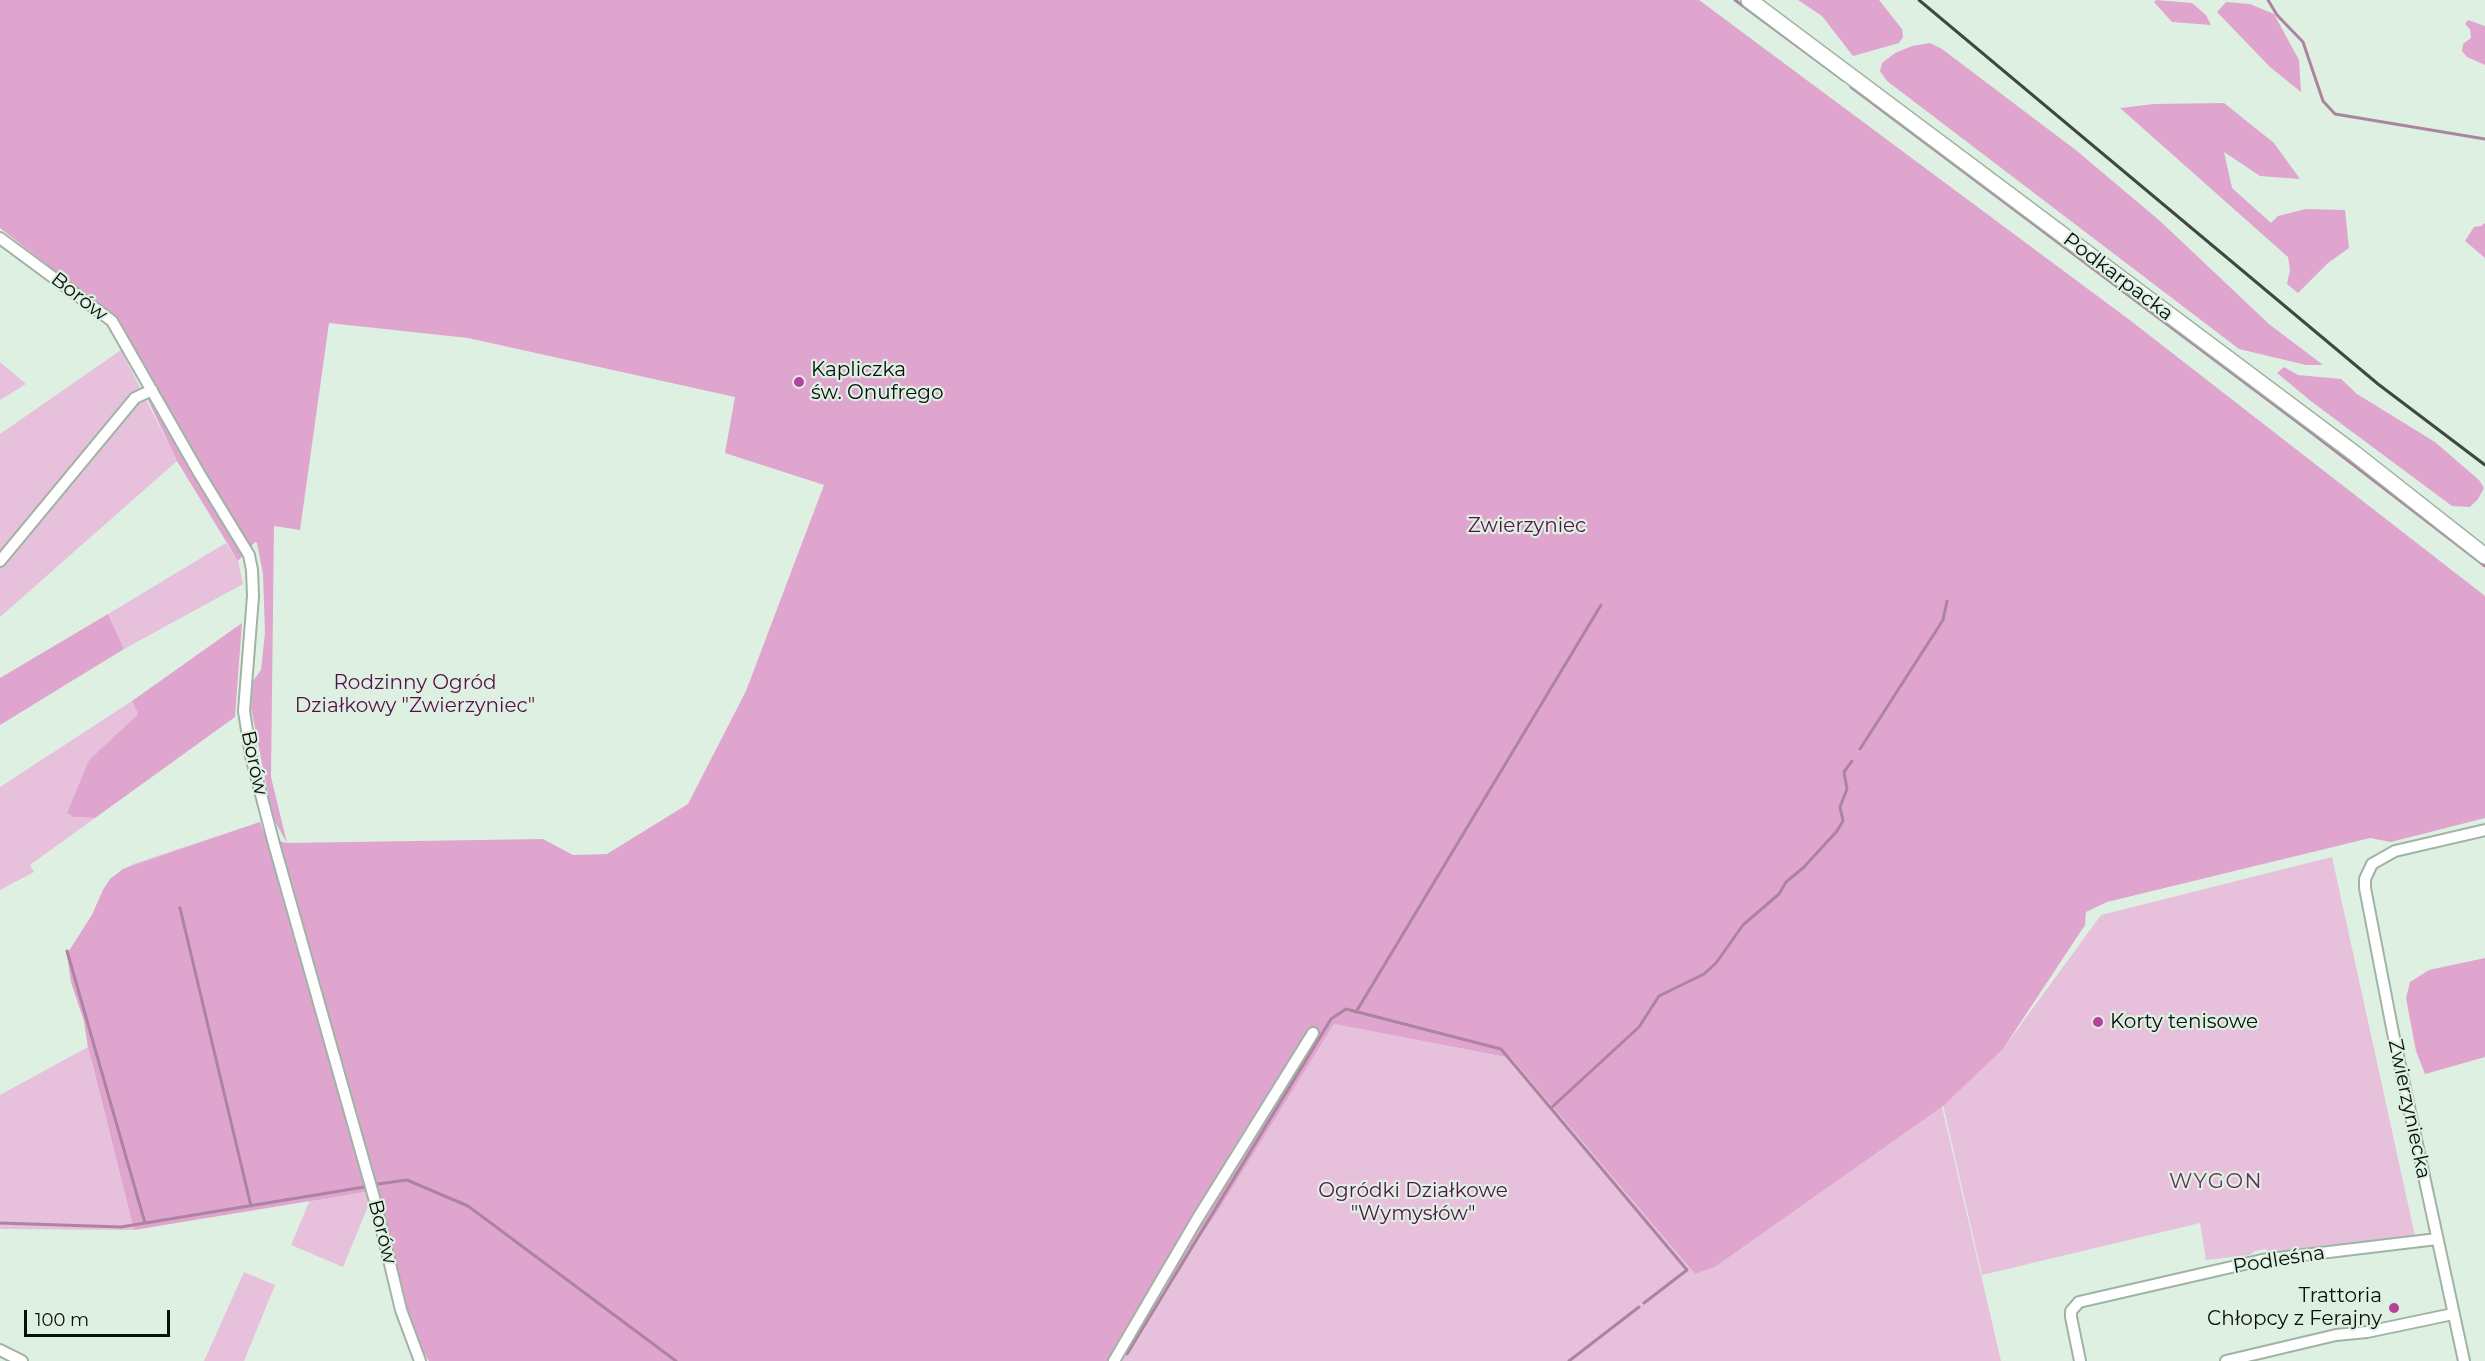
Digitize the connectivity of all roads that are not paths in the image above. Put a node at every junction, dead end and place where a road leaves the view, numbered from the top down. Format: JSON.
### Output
{"nodes":[{"id":1,"x":1749,"y":0,"type":"edge"},
{"id":2,"x":0,"y":238,"type":"edge"},
{"id":3,"x":152,"y":390,"type":"junction"},
{"id":4,"x":2485,"y":556,"type":"edge"},
{"id":5,"x":0,"y":561,"type":"edge"},
{"id":6,"x":2485,"y":830,"type":"edge"},
{"id":7,"x":1313,"y":1033,"type":"dead end"},
{"id":8,"x":2437,"y":1239,"type":"junction"},
{"id":9,"x":2453,"y":1314,"type":"junction"},
{"id":10,"x":0,"y":1350,"type":"edge"},
{"id":11,"x":22,"y":1361,"type":"edge"},
{"id":12,"x":420,"y":1361,"type":"edge"},
{"id":13,"x":1114,"y":1361,"type":"edge"},
{"id":14,"x":2080,"y":1361,"type":"edge"},
{"id":15,"x":2226,"y":1361,"type":"edge"},
{"id":16,"x":2464,"y":1361,"type":"edge"}],
"edges":[{"from":1,"to":4,"type":"main road","name":"Podkarpacka"},
{"from":2,"to":3,"type":"street","name":"Borów"},
{"from":3,"to":5,"type":"street"},
{"from":3,"to":12,"type":"street","name":"Borów"},
{"from":6,"to":8,"type":"street","name":"Zwierzyniecka"},
{"from":7,"to":13,"type":"street"},
{"from":8,"to":9,"type":"street","name":"Zwierzyniecka"},
{"from":8,"to":14,"type":"street","name":"Podleśna"},
{"from":9,"to":15,"type":"street"},
{"from":9,"to":16,"type":"street","name":"Zwierzyniecka"},
{"from":10,"to":11,"type":"street"}]}
